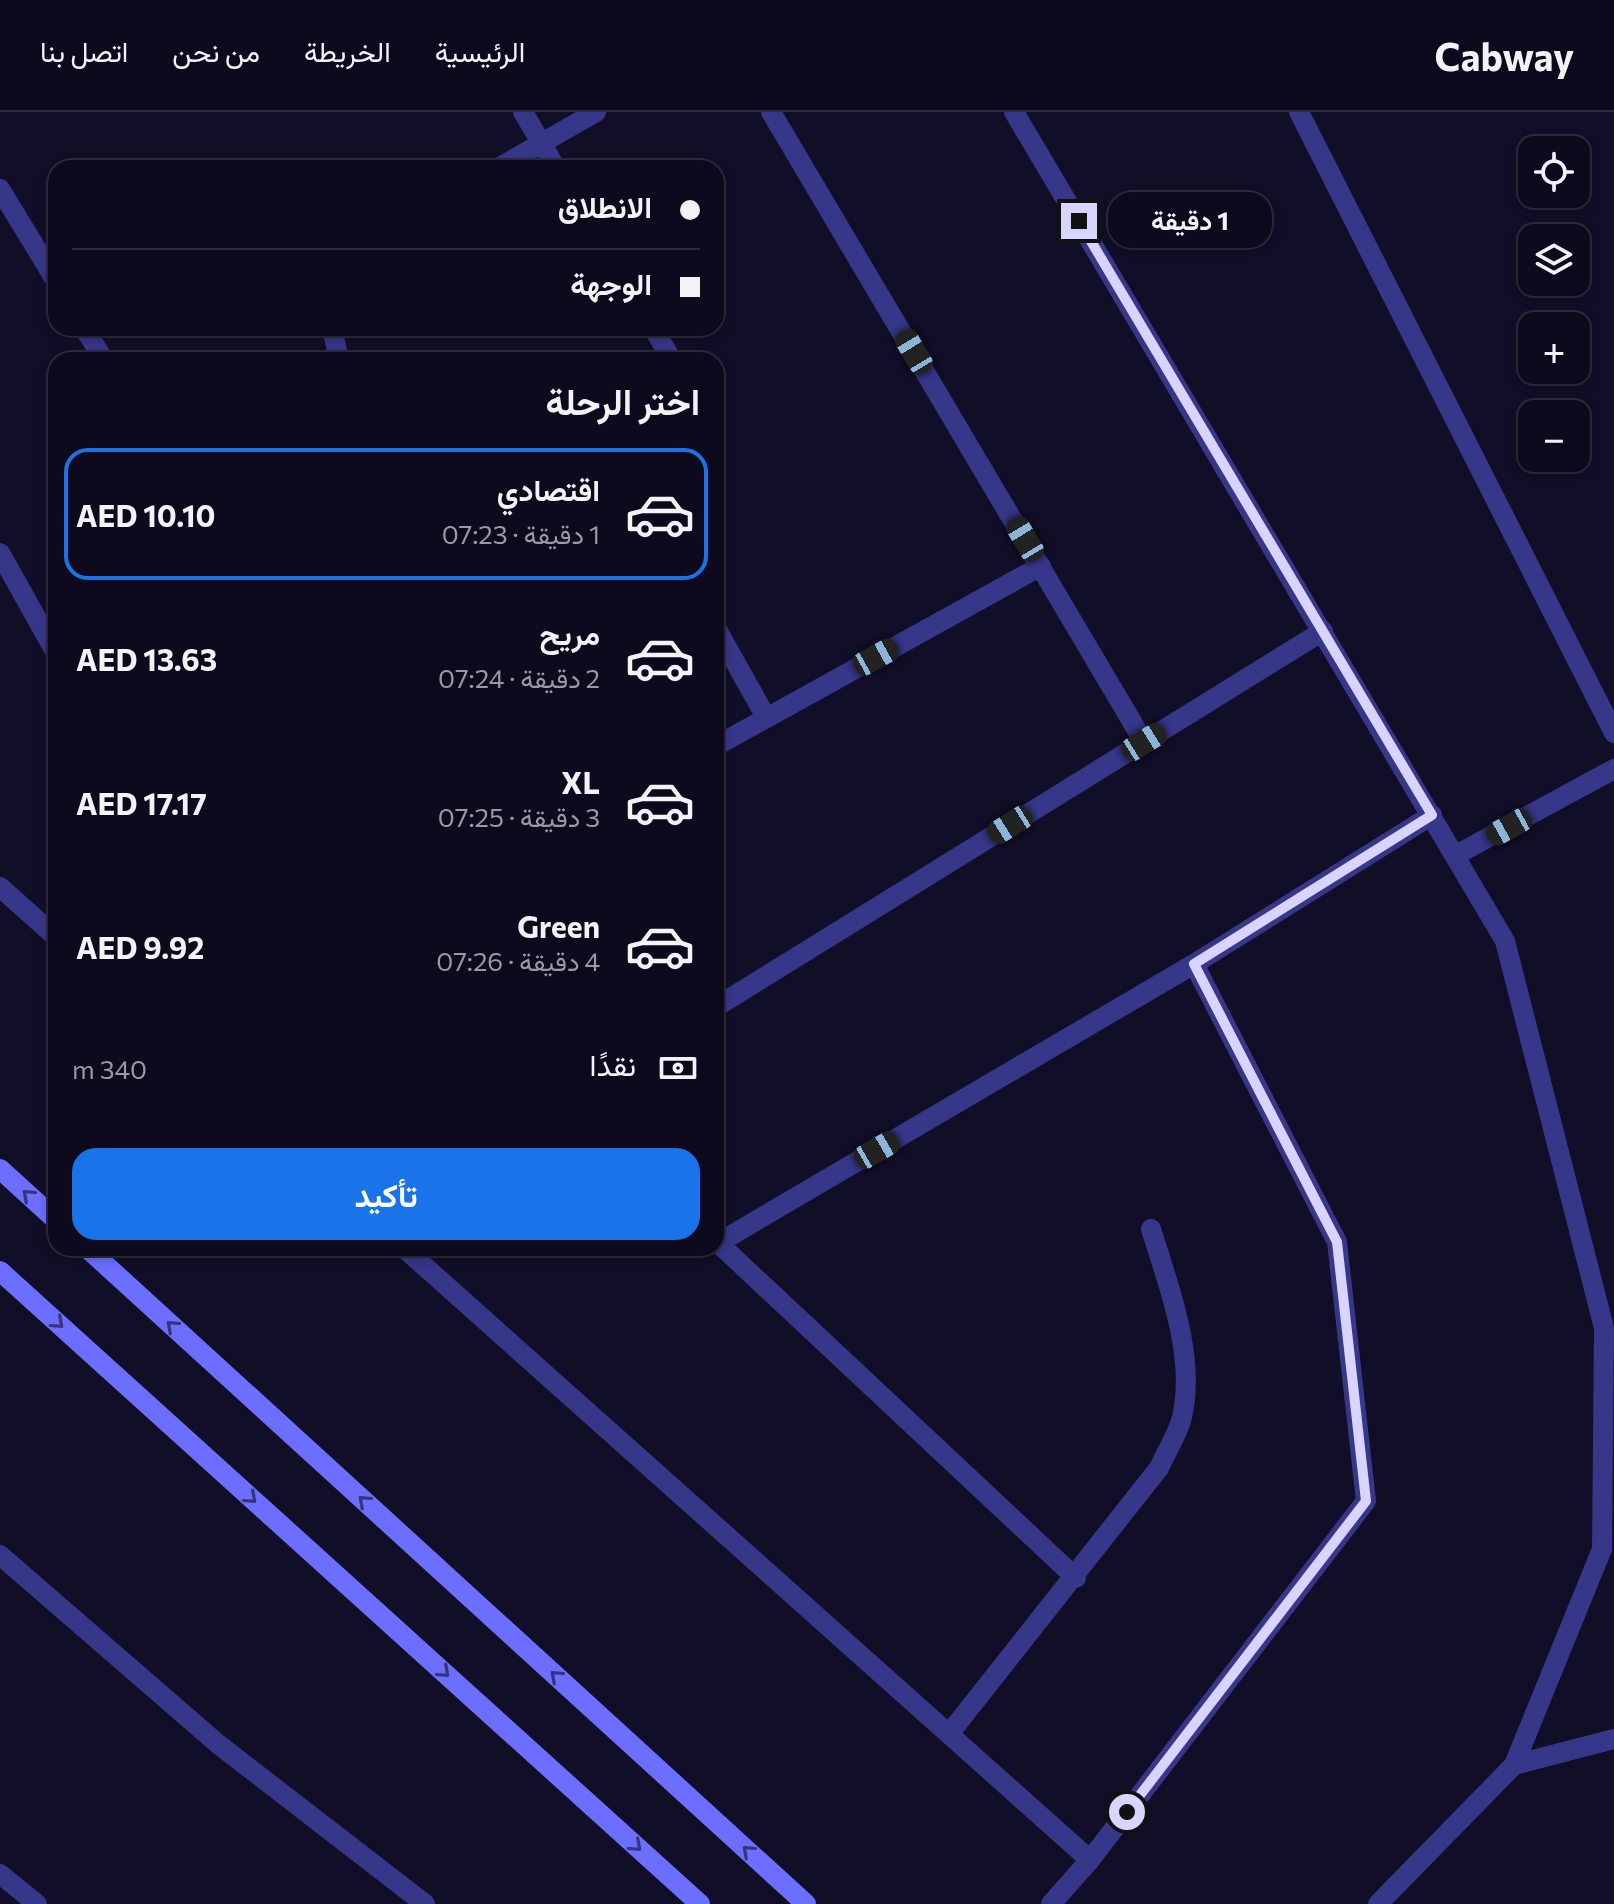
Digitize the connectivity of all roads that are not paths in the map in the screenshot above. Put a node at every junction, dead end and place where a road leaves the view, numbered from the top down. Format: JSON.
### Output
{"nodes":[{"id":1,"x":523,"y":112,"type":"edge"},
{"id":2,"x":596,"y":112,"type":"edge"},
{"id":3,"x":771,"y":112,"type":"edge"},
{"id":4,"x":1014,"y":112,"type":"edge"},
{"id":5,"x":1299,"y":112,"type":"edge"},
{"id":6,"x":541,"y":143,"type":"junction"},
{"id":7,"x":512,"y":160,"type":"edge"},
{"id":8,"x":551,"y":160,"type":"edge"},
{"id":9,"x":0,"y":189,"type":"edge"},
{"id":10,"x":48,"y":268,"type":"edge"},
{"id":11,"x":0,"y":553,"type":"edge"},
{"id":12,"x":1041,"y":566,"type":"junction"},
{"id":13,"x":1323,"y":631,"type":"junction"},
{"id":14,"x":48,"y":639,"type":"edge"},
{"id":15,"x":724,"y":642,"type":"edge"},
{"id":16,"x":766,"y":717,"type":"junction"},
{"id":17,"x":1614,"y":733,"type":"edge"},
{"id":18,"x":724,"y":741,"type":"edge"},
{"id":19,"x":1144,"y":742,"type":"junction"},
{"id":20,"x":1614,"y":769,"type":"edge"},
{"id":21,"x":1432,"y":815,"type":"junction"},
{"id":22,"x":1456,"y":855,"type":"junction"},
{"id":23,"x":0,"y":887,"type":"edge"},
{"id":24,"x":48,"y":930,"type":"edge"},
{"id":25,"x":1194,"y":964,"type":"junction"},
{"id":26,"x":724,"y":1002,"type":"edge"},
{"id":27,"x":0,"y":1169,"type":"edge"},
{"id":28,"x":48,"y":1213,"type":"edge"},
{"id":29,"x":1151,"y":1229,"type":"dead end"},
{"id":30,"x":724,"y":1238,"type":"edge"},
{"id":31,"x":724,"y":1249,"type":"edge"},
{"id":32,"x":96,"y":1256,"type":"edge"},
{"id":33,"x":413,"y":1256,"type":"edge"},
{"id":34,"x":0,"y":1271,"type":"edge"},
{"id":35,"x":0,"y":1555,"type":"edge"},
{"id":36,"x":1076,"y":1578,"type":"junction"},
{"id":37,"x":949,"y":1734,"type":"junction"},
{"id":38,"x":1614,"y":1739,"type":"edge"},
{"id":39,"x":1514,"y":1765,"type":"junction"},
{"id":40,"x":1090,"y":1860,"type":"junction"},
{"id":41,"x":0,"y":1874,"type":"edge"},
{"id":42,"x":37,"y":1904,"type":"edge"},
{"id":43,"x":425,"y":1904,"type":"edge"},
{"id":44,"x":700,"y":1904,"type":"edge"},
{"id":45,"x":806,"y":1904,"type":"edge"},
{"id":46,"x":1051,"y":1904,"type":"edge"},
{"id":47,"x":1378,"y":1904,"type":"edge"}],
"edges":[{"from":1,"to":6,"type":"street"},
{"from":2,"to":6,"type":"street"},
{"from":3,"to":12,"type":"street"},
{"from":4,"to":13,"type":"street"},
{"from":5,"to":17,"type":"street"},
{"from":6,"to":7,"type":"street"},
{"from":6,"to":8,"type":"street"},
{"from":9,"to":10,"type":"street"},
{"from":11,"to":14,"type":"street"},
{"from":12,"to":16,"type":"street"},
{"from":12,"to":19,"type":"street"},
{"from":13,"to":19,"type":"street"},
{"from":13,"to":21,"type":"street"},
{"from":15,"to":16,"type":"street"},
{"from":16,"to":18,"type":"street"},
{"from":19,"to":26,"type":"street"},
{"from":20,"to":22,"type":"street"},
{"from":21,"to":22,"type":"street"},
{"from":21,"to":25,"type":"street"},
{"from":22,"to":39,"type":"street"},
{"from":23,"to":24,"type":"street"},
{"from":25,"to":30,"type":"street"},
{"from":25,"to":40,"type":"street"},
{"from":28,"to":27,"type":"street","one_way":true},
{"from":29,"to":36,"type":"street"},
{"from":31,"to":36,"type":"street"},
{"from":45,"to":32,"type":"street","one_way":true},
{"from":33,"to":37,"type":"street"},
{"from":34,"to":44,"type":"street","one_way":true},
{"from":35,"to":43,"type":"street"},
{"from":36,"to":37,"type":"street"},
{"from":37,"to":40,"type":"street"},
{"from":38,"to":39,"type":"street"},
{"from":39,"to":47,"type":"street"},
{"from":40,"to":46,"type":"street"},
{"from":41,"to":42,"type":"street"}]}
